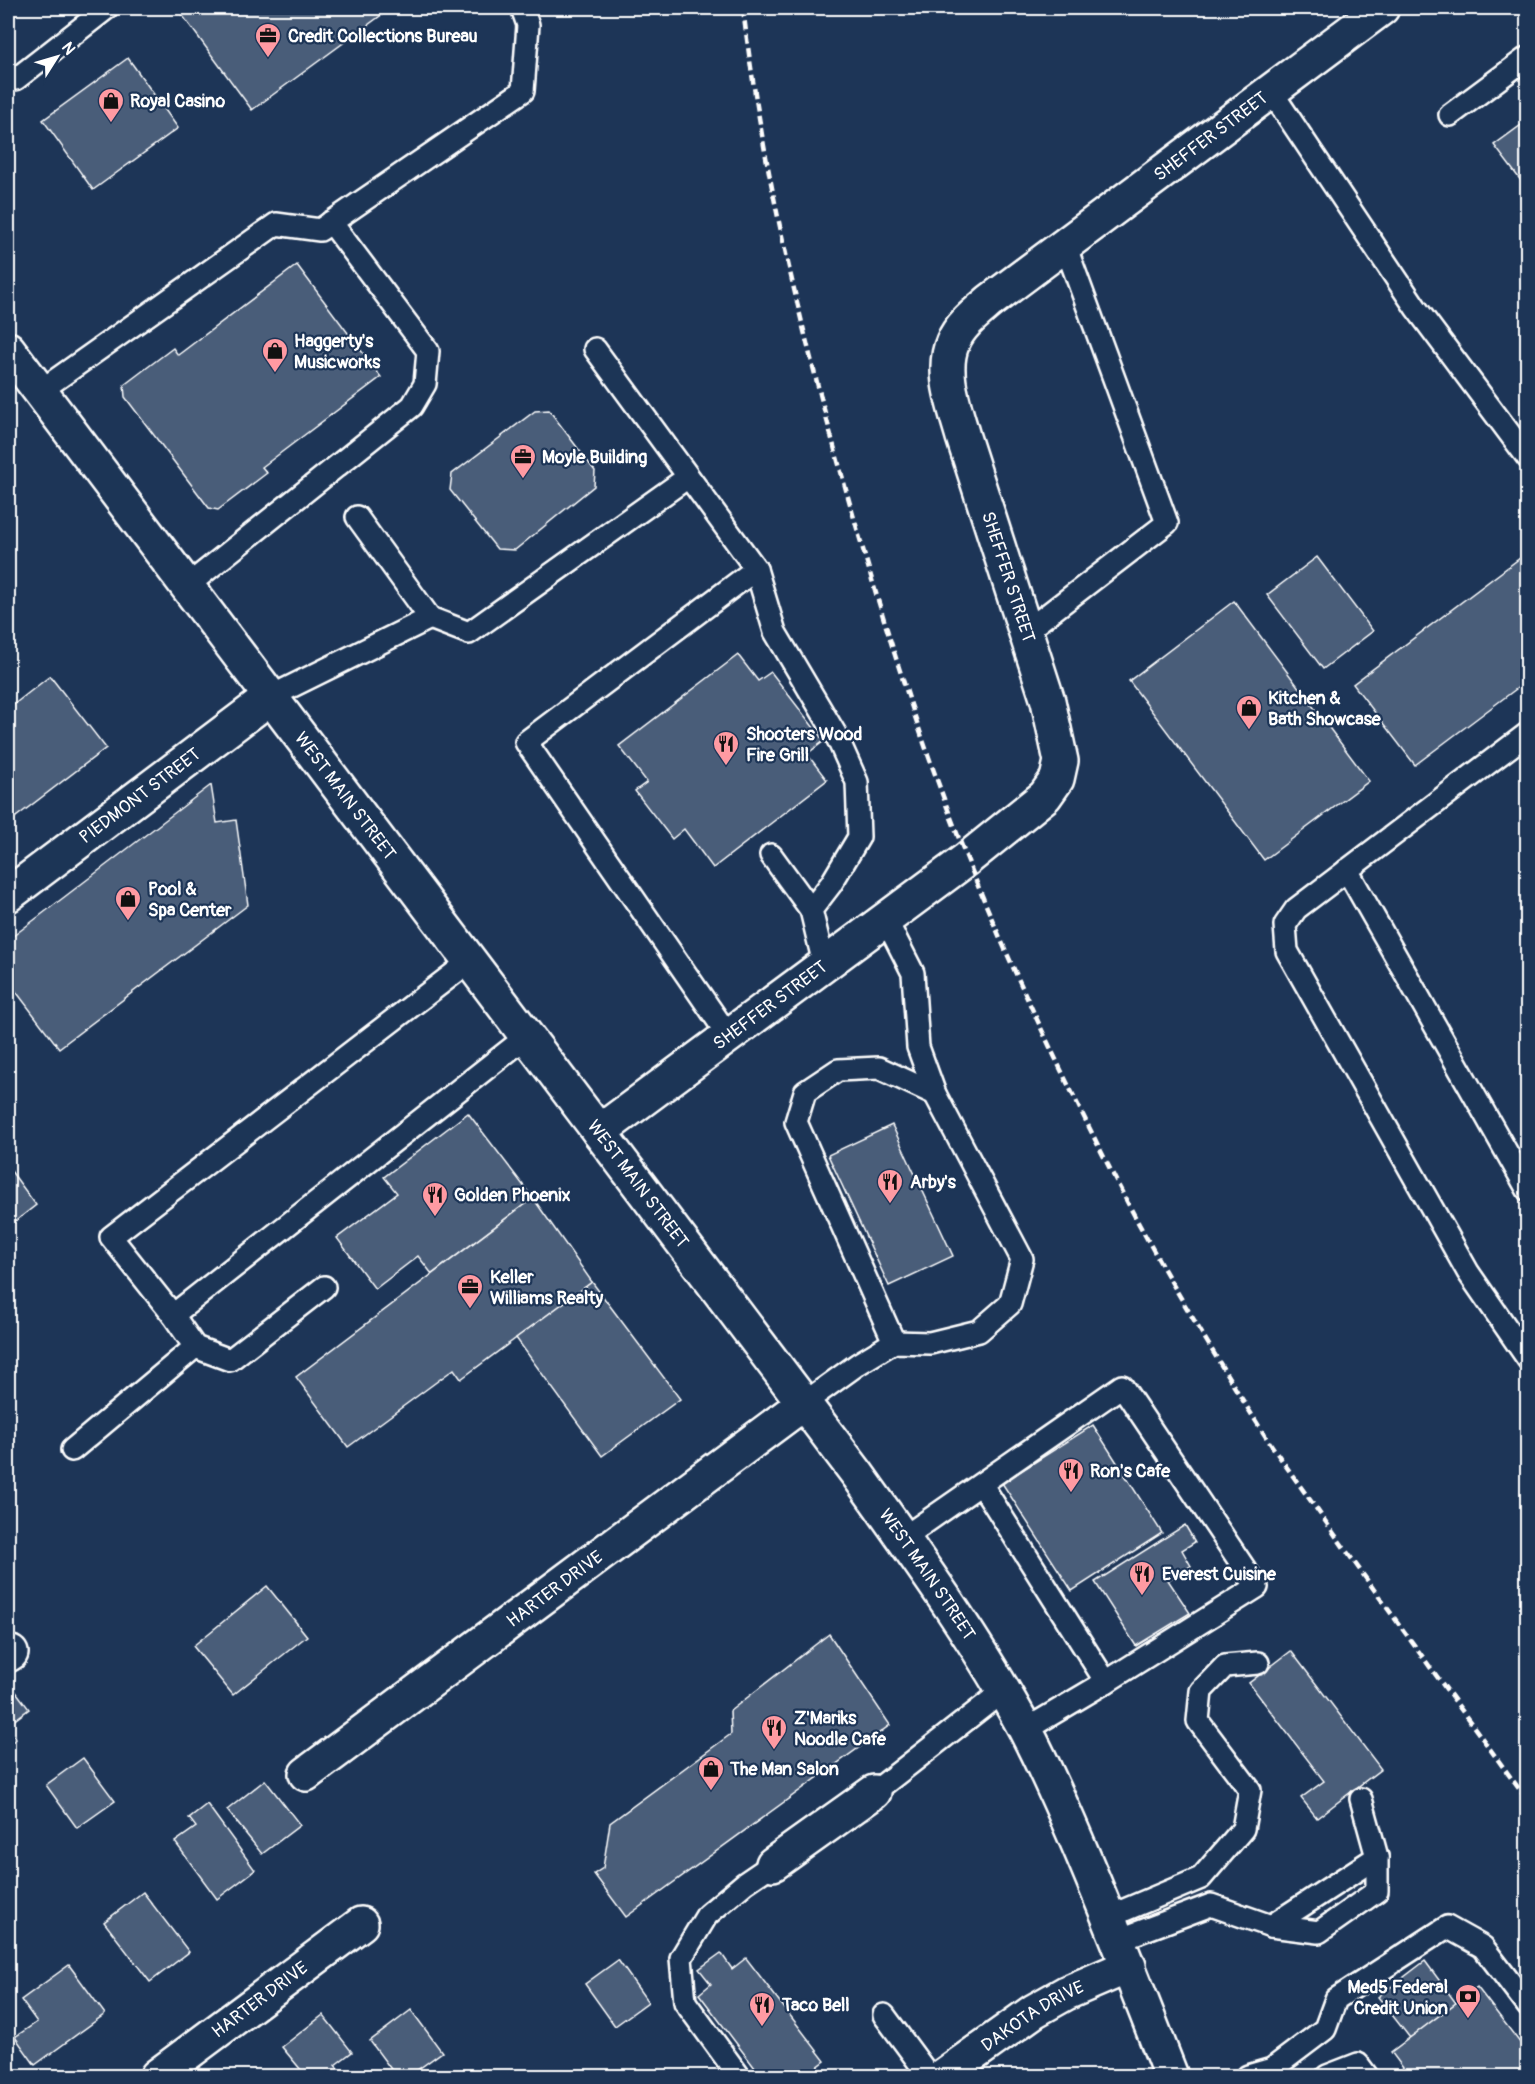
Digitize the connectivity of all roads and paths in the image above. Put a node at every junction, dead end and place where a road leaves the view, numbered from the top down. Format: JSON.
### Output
{"nodes":[{"id":1,"x":522,"y":8,"type":"edge"},
{"id":2,"x":1382,"y":8,"type":"edge"},
{"id":3,"x":99,"y":10,"type":"edge"},
{"id":4,"x":1527,"y":57,"type":"edge"},
{"id":5,"x":16,"y":79,"type":"dead end"},
{"id":6,"x":1271,"y":91,"type":"junction"},
{"id":7,"x":1450,"y":115,"type":"dead end"},
{"id":8,"x":331,"y":222,"type":"junction"},
{"id":9,"x":1065,"y":245,"type":"junction"},
{"id":10,"x":8,"y":349,"type":"edge"},
{"id":11,"x":595,"y":349,"type":"dead end"},
{"id":12,"x":40,"y":391,"type":"junction"},
{"id":13,"x":1527,"y":458,"type":"edge"},
{"id":14,"x":688,"y":477,"type":"junction"},
{"id":15,"x":357,"y":517,"type":"dead end"},
{"id":16,"x":756,"y":569,"type":"junction"},
{"id":17,"x":187,"y":585,"type":"junction"},
{"id":18,"x":430,"y":618,"type":"junction"},
{"id":19,"x":1025,"y":632,"type":"junction"},
{"id":20,"x":272,"y":696,"type":"junction"},
{"id":21,"x":1527,"y":733,"type":"edge"},
{"id":22,"x":771,"y":855,"type":"dead end"},
{"id":23,"x":1347,"y":870,"type":"junction"},
{"id":24,"x":8,"y":895,"type":"edge"},
{"id":25,"x":811,"y":910,"type":"junction"},
{"id":26,"x":885,"y":918,"type":"junction"},
{"id":27,"x":470,"y":961,"type":"junction"},
{"id":28,"x":824,"y":964,"type":"junction"},
{"id":29,"x":728,"y":1035,"type":"junction"},
{"id":30,"x":526,"y":1037,"type":"junction"},
{"id":31,"x":935,"y":1094,"type":"junction"},
{"id":32,"x":598,"y":1132,"type":"junction"},
{"id":33,"x":1527,"y":1190,"type":"edge"},
{"id":34,"x":324,"y":1287,"type":"dead end"},
{"id":35,"x":173,"y":1315,"type":"junction"},
{"id":36,"x":894,"y":1341,"type":"junction"},
{"id":37,"x":195,"y":1347,"type":"junction"},
{"id":38,"x":1527,"y":1359,"type":"edge"},
{"id":39,"x":804,"y":1404,"type":"junction"},
{"id":40,"x":72,"y":1450,"type":"dead end"},
{"id":41,"x":982,"y":1485,"type":"junction"},
{"id":42,"x":903,"y":1538,"type":"junction"},
{"id":43,"x":1258,"y":1663,"type":"dead end"},
{"id":44,"x":1106,"y":1682,"type":"junction"},
{"id":45,"x":1003,"y":1690,"type":"junction"},
{"id":46,"x":1025,"y":1730,"type":"junction"},
{"id":47,"x":306,"y":1774,"type":"dead end"},
{"id":48,"x":874,"y":1792,"type":"joint"},
{"id":49,"x":1361,"y":1799,"type":"dead end"},
{"id":50,"x":1377,"y":1857,"type":"junction"},
{"id":51,"x":773,"y":1864,"type":"joint"},
{"id":52,"x":361,"y":1924,"type":"dead end"},
{"id":53,"x":1271,"y":1926,"type":"junction"},
{"id":54,"x":1119,"y":1941,"type":"junction"},
{"id":55,"x":1527,"y":2006,"type":"edge"},
{"id":56,"x":884,"y":2015,"type":"dead end"},
{"id":57,"x":157,"y":2076,"type":"edge"},
{"id":58,"x":739,"y":2076,"type":"edge"},
{"id":59,"x":929,"y":2076,"type":"edge"},
{"id":60,"x":944,"y":2076,"type":"edge"},
{"id":61,"x":1172,"y":2076,"type":"edge"},
{"id":62,"x":1248,"y":2076,"type":"edge"},
{"id":63,"x":1327,"y":2076,"type":"edge"},
{"id":64,"x":1367,"y":2076,"type":"edge"}],
"edges":[{"from":1,"to":8,"type":"lane"},
{"from":2,"to":6,"type":"street","name":"SHEFFER STREET"},
{"from":3,"to":5,"type":"lane"},
{"from":4,"to":7,"type":"lane"},
{"from":6,"to":9,"type":"street","name":"SHEFFER STREET"},
{"from":6,"to":13,"type":"lane"},
{"from":8,"to":12,"type":"lane"},
{"from":8,"to":17,"type":"lane"},
{"from":9,"to":19,"type":"street","name":"SHEFFER STREET"},
{"from":9,"to":19,"type":"lane"},
{"from":10,"to":12,"type":"street","name":"WEST MAIN STREET"},
{"from":11,"to":14,"type":"lane"},
{"from":12,"to":17,"type":"street","name":"WEST MAIN STREET"},
{"from":14,"to":16,"type":"lane"},
{"from":14,"to":18,"type":"lane"},
{"from":15,"to":18,"type":"lane"},
{"from":16,"to":25,"type":"lane"},
{"from":16,"to":29,"type":"lane"},
{"from":17,"to":20,"type":"street","name":"WEST MAIN STREET"},
{"from":18,"to":20,"type":"lane"},
{"from":19,"to":26,"type":"street","name":"SHEFFER STREET"},
{"from":20,"to":24,"type":"street","name":"PIEDMONT STREET"},
{"from":20,"to":27,"type":"street","name":"WEST MAIN STREET"},
{"from":21,"to":23,"type":"lane"},
{"from":22,"to":25,"type":"lane"},
{"from":23,"to":33,"type":"lane"},
{"from":23,"to":38,"type":"lane"},
{"from":25,"to":28,"type":"lane"},
{"from":26,"to":28,"type":"street","name":"SHEFFER STREET"},
{"from":26,"to":31,"type":"lane"},
{"from":27,"to":30,"type":"street","name":"WEST MAIN STREET"},
{"from":27,"to":35,"type":"lane"},
{"from":28,"to":29,"type":"street","name":"SHEFFER STREET"},
{"from":29,"to":32,"type":"street","name":"SHEFFER STREET"},
{"from":30,"to":32,"type":"street","name":"WEST MAIN STREET"},
{"from":30,"to":35,"type":"lane"},
{"from":31,"to":36,"type":"lane"},
{"from":31,"to":36,"type":"lane"},
{"from":32,"to":39,"type":"street","name":"WEST MAIN STREET"},
{"from":34,"to":37,"type":"lane"},
{"from":35,"to":37,"type":"lane"},
{"from":36,"to":39,"type":"lane"},
{"from":37,"to":40,"type":"lane"},
{"from":39,"to":42,"type":"street","name":"WEST MAIN STREET"},
{"from":39,"to":47,"type":"street","name":"HARTER DRIVE"},
{"from":41,"to":42,"type":"lane"},
{"from":41,"to":44,"type":"lane"},
{"from":41,"to":44,"type":"lane"},
{"from":42,"to":45,"type":"street","name":"WEST MAIN STREET"},
{"from":43,"to":54,"type":"lane"},
{"from":44,"to":46,"type":"lane"},
{"from":45,"to":46,"type":"street","name":"WEST MAIN STREET"},
{"from":45,"to":48,"type":"lane"},
{"from":46,"to":54,"type":"street","name":"WEST MAIN STREET"},
{"from":48,"to":51,"type":"street"},
{"from":49,"to":50,"type":"lane"},
{"from":50,"to":53,"type":"lane"},
{"from":50,"to":53,"type":"lane"},
{"from":51,"to":58,"type":"lane"},
{"from":52,"to":57,"type":"street","name":"HARTER DRIVE"},
{"from":53,"to":54,"type":"lane"},
{"from":54,"to":60,"type":"street","name":"DAKOTA DRIVE"},
{"from":54,"to":61,"type":"street","name":"WEST MAIN STREET"},
{"from":55,"to":62,"type":"lane"},
{"from":56,"to":59,"type":"lane"},
{"from":63,"to":64,"type":"lane"}]}
